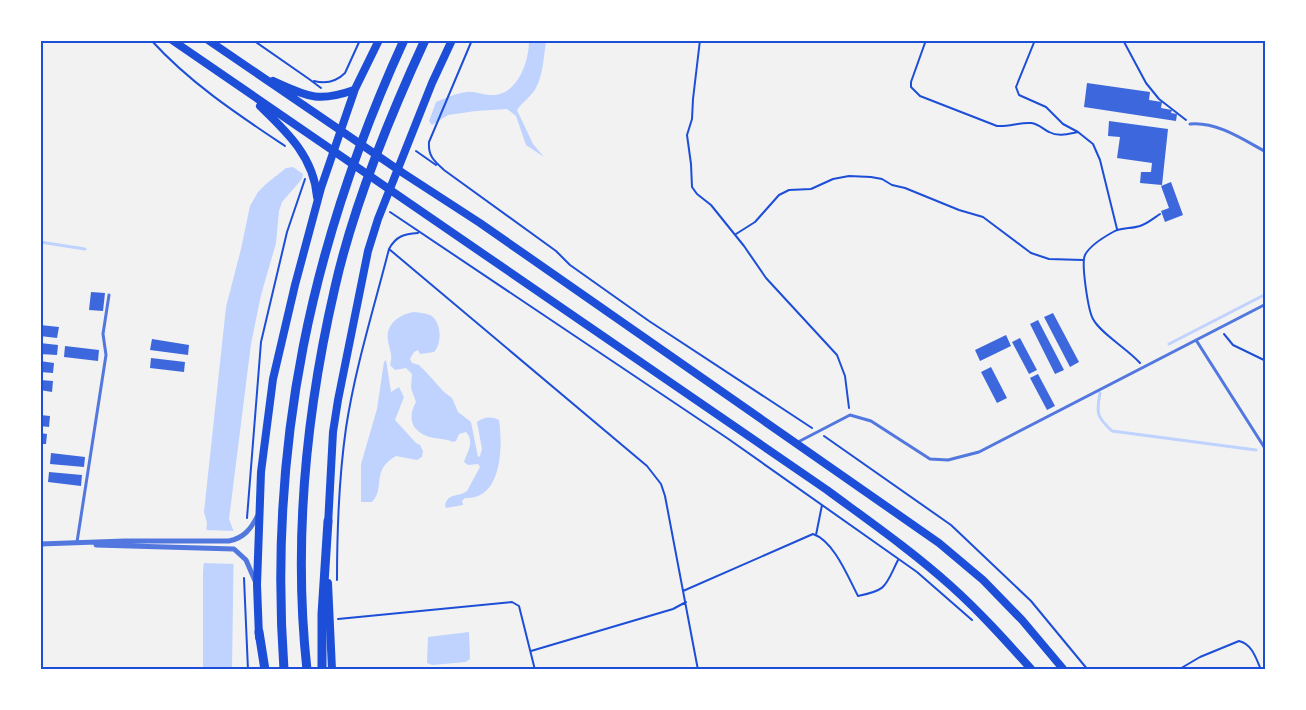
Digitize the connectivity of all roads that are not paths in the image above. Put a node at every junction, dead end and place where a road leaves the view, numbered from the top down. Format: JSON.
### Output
{"nodes":[{"id":1,"x":172,"y":40,"type":"edge"},
{"id":2,"x":208,"y":40,"type":"edge"},
{"id":3,"x":379,"y":40,"type":"edge"},
{"id":4,"x":404,"y":40,"type":"edge"},
{"id":5,"x":425,"y":40,"type":"edge"},
{"id":6,"x":452,"y":40,"type":"edge"},
{"id":7,"x":255,"y":73,"type":"junction"},
{"id":8,"x":244,"y":90,"type":"junction"},
{"id":9,"x":354,"y":90,"type":"junction"},
{"id":10,"x":1190,"y":124,"type":"road end"},
{"id":11,"x":340,"y":131,"type":"junction"},
{"id":12,"x":334,"y":151,"type":"junction"},
{"id":13,"x":1266,"y":152,"type":"edge"},
{"id":14,"x":398,"y":170,"type":"junction"},
{"id":15,"x":390,"y":190,"type":"junction"},
{"id":16,"x":317,"y":201,"type":"junction"},
{"id":17,"x":109,"y":295,"type":"dead end"},
{"id":18,"x":1266,"y":304,"type":"edge"},
{"id":19,"x":1196,"y":340,"type":"junction"},
{"id":20,"x":795,"y":443,"type":"junction"},
{"id":21,"x":1266,"y":450,"type":"edge"},
{"id":22,"x":259,"y":514,"type":"junction"},
{"id":23,"x":328,"y":521,"type":"junction"},
{"id":24,"x":40,"y":544,"type":"edge"},
{"id":25,"x":76,"y":544,"type":"junction"},
{"id":26,"x":256,"y":585,"type":"junction"},
{"id":27,"x":258,"y":632,"type":"junction"},
{"id":28,"x":260,"y":669,"type":"edge"},
{"id":29,"x":265,"y":669,"type":"edge"},
{"id":30,"x":284,"y":669,"type":"edge"},
{"id":31,"x":307,"y":669,"type":"edge"},
{"id":32,"x":322,"y":669,"type":"edge"},
{"id":33,"x":332,"y":669,"type":"edge"},
{"id":34,"x":1032,"y":669,"type":"edge"},
{"id":35,"x":1064,"y":669,"type":"edge"}],
"edges":[{"from":1,"to":8,"type":"main road"},
{"from":2,"to":7,"type":"main road"},
{"from":3,"to":9,"type":"main road"},
{"from":4,"to":30,"type":"highway"},
{"from":5,"to":31,"type":"highway"},
{"from":6,"to":14,"type":"main road"},
{"from":7,"to":9,"type":"main road"},
{"from":7,"to":11,"type":"main road"},
{"from":8,"to":12,"type":"main road"},
{"from":8,"to":16,"type":"main road"},
{"from":9,"to":11,"type":"main road"},
{"from":10,"to":13,"type":"lane"},
{"from":11,"to":12,"type":"main road"},
{"from":11,"to":14,"type":"main road"},
{"from":12,"to":15,"type":"main road"},
{"from":12,"to":16,"type":"main road"},
{"from":14,"to":15,"type":"main road"},
{"from":14,"to":20,"type":"main road"},
{"from":15,"to":23,"type":"main road"},
{"from":15,"to":34,"type":"main road"},
{"from":16,"to":22,"type":"main road"},
{"from":17,"to":25,"type":"lane"},
{"from":18,"to":19,"type":"lane"},
{"from":19,"to":20,"type":"lane"},
{"from":19,"to":21,"type":"lane"},
{"from":20,"to":35,"type":"main road"},
{"from":22,"to":25,"type":"street"},
{"from":22,"to":26,"type":"main road"},
{"from":23,"to":32,"type":"highway"},
{"from":23,"to":33,"type":"main road"},
{"from":24,"to":25,"type":"street"},
{"from":25,"to":26,"type":"street"},
{"from":26,"to":27,"type":"main road"},
{"from":27,"to":28,"type":"main road"},
{"from":27,"to":29,"type":"highway"}]}
